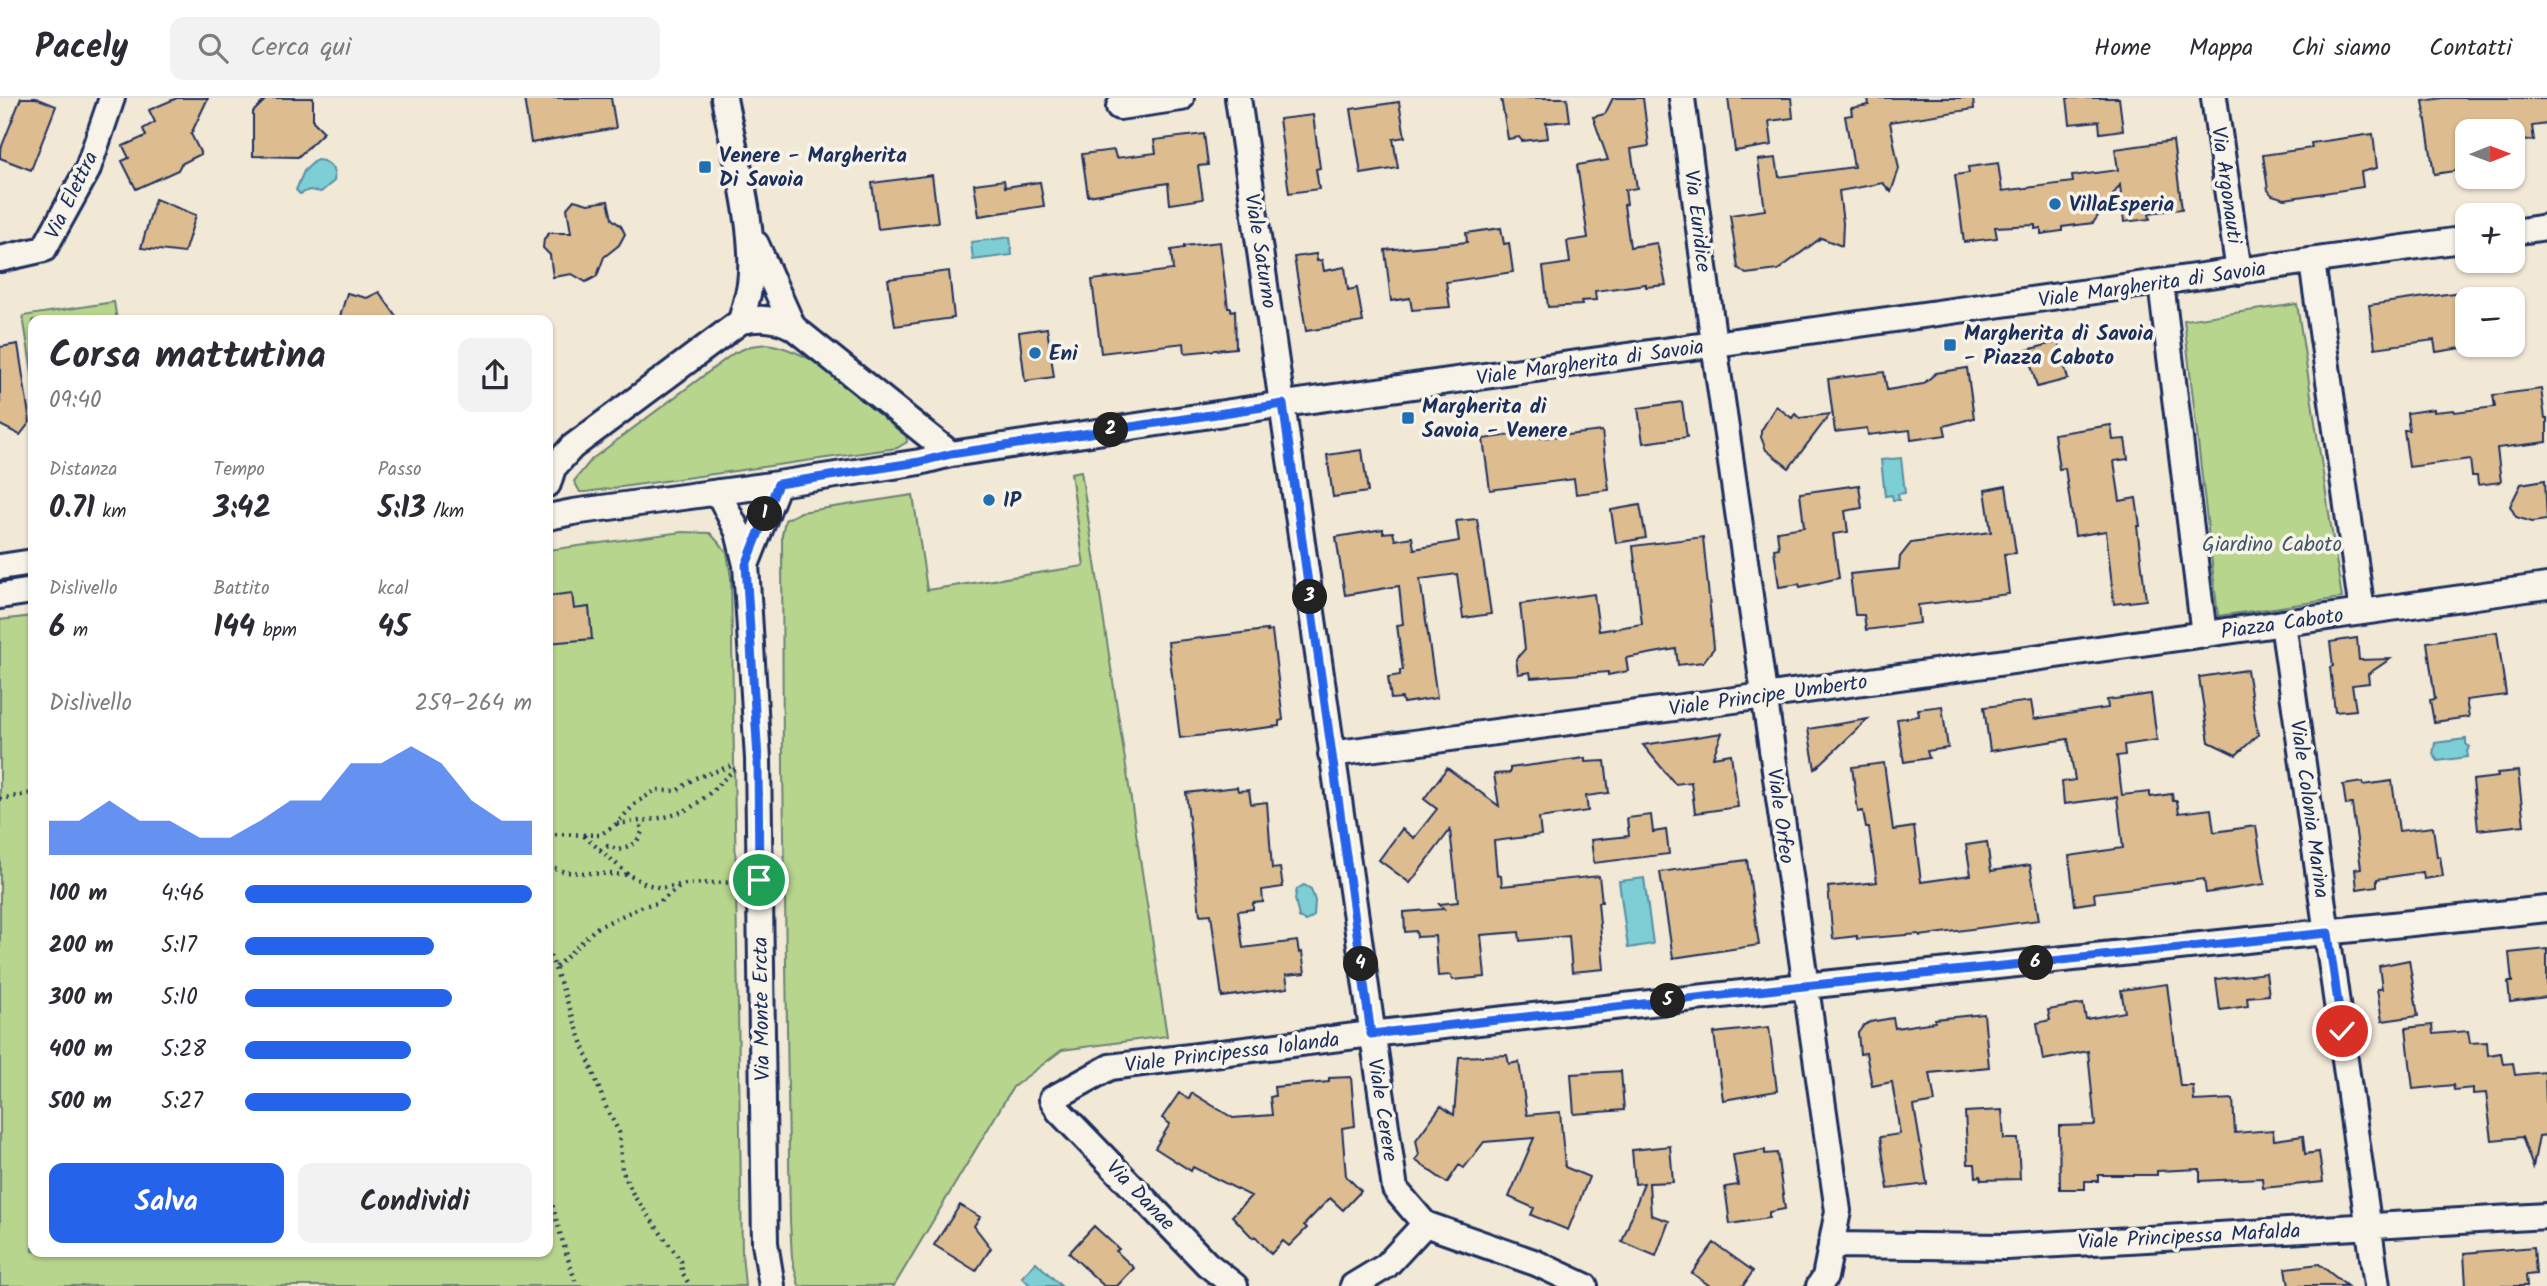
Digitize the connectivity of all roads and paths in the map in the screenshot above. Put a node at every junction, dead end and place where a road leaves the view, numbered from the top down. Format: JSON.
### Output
{"nodes":[{"id":1,"x":112,"y":98,"type":"edge"},
{"id":2,"x":724,"y":98,"type":"edge"},
{"id":3,"x":1181,"y":98,"type":"edge"},
{"id":4,"x":1238,"y":98,"type":"edge"},
{"id":5,"x":1682,"y":98,"type":"edge"},
{"id":6,"x":2214,"y":98,"type":"edge"},
{"id":7,"x":1119,"y":107,"type":"dead end"},
{"id":8,"x":747,"y":220,"type":"junction"},
{"id":9,"x":2547,"y":227,"type":"edge"},
{"id":10,"x":2525,"y":230,"type":"edge"},
{"id":11,"x":2455,"y":241,"type":"edge"},
{"id":12,"x":0,"y":259,"type":"edge"},
{"id":13,"x":2312,"y":262,"type":"junction"},
{"id":14,"x":2239,"y":272,"type":"junction"},
{"id":15,"x":2161,"y":283,"type":"junction"},
{"id":16,"x":741,"y":321,"type":"junction"},
{"id":17,"x":793,"y":327,"type":"junction"},
{"id":18,"x":1714,"y":344,"type":"junction"},
{"id":19,"x":1283,"y":404,"type":"junction"},
{"id":20,"x":926,"y":432,"type":"junction"},
{"id":21,"x":951,"y":454,"type":"junction"},
{"id":22,"x":919,"y":462,"type":"junction"},
{"id":23,"x":553,"y":468,"type":"edge"},
{"id":24,"x":778,"y":484,"type":"junction"},
{"id":25,"x":718,"y":492,"type":"junction"},
{"id":26,"x":553,"y":496,"type":"edge"},
{"id":27,"x":573,"y":512,"type":"junction"},
{"id":28,"x":553,"y":516,"type":"edge"},
{"id":29,"x":28,"y":563,"type":"edge"},
{"id":30,"x":746,"y":565,"type":"junction"},
{"id":31,"x":0,"y":567,"type":"edge"},
{"id":32,"x":2547,"y":586,"type":"edge"},
{"id":33,"x":28,"y":592,"type":"edge"},
{"id":34,"x":0,"y":596,"type":"edge"},
{"id":35,"x":2362,"y":611,"type":"junction"},
{"id":36,"x":2283,"y":623,"type":"junction"},
{"id":37,"x":2204,"y":635,"type":"junction"},
{"id":38,"x":1765,"y":696,"type":"junction"},
{"id":39,"x":1331,"y":754,"type":"junction"},
{"id":40,"x":28,"y":794,"type":"edge"},
{"id":41,"x":0,"y":799,"type":"edge"},
{"id":42,"x":640,"y":821,"type":"junction"},
{"id":43,"x":616,"y":824,"type":"junction"},
{"id":44,"x":553,"y":834,"type":"edge"},
{"id":45,"x":583,"y":835,"type":"junction"},
{"id":46,"x":600,"y":850,"type":"junction"},
{"id":47,"x":553,"y":868,"type":"edge"},
{"id":48,"x":629,"y":875,"type":"junction"},
{"id":49,"x":759,"y":880,"type":"junction"},
{"id":50,"x":682,"y":885,"type":"junction"},
{"id":51,"x":2547,"y":909,"type":"edge"},
{"id":52,"x":2328,"y":933,"type":"junction"},
{"id":53,"x":553,"y":960,"type":"edge"},
{"id":54,"x":556,"y":967,"type":"junction"},
{"id":55,"x":1804,"y":986,"type":"junction"},
{"id":56,"x":1371,"y":1034,"type":"junction"},
{"id":57,"x":1052,"y":1099,"type":"joint"},
{"id":58,"x":553,"y":1207,"type":"edge"},
{"id":59,"x":2547,"y":1216,"type":"edge"},
{"id":60,"x":1425,"y":1224,"type":"junction"},
{"id":61,"x":2370,"y":1226,"type":"junction"},
{"id":62,"x":1831,"y":1245,"type":"junction"},
{"id":63,"x":577,"y":1286,"type":"edge"},
{"id":64,"x":690,"y":1286,"type":"edge"},
{"id":65,"x":772,"y":1286,"type":"edge"},
{"id":66,"x":1236,"y":1286,"type":"edge"},
{"id":67,"x":1353,"y":1286,"type":"edge"},
{"id":68,"x":1585,"y":1286,"type":"edge"},
{"id":69,"x":1819,"y":1286,"type":"edge"},
{"id":70,"x":2377,"y":1286,"type":"edge"}],
"edges":[{"from":1,"to":12,"type":"street","name":"Via Elettra"},
{"from":2,"to":8,"type":"street"},
{"from":3,"to":7,"type":"street"},
{"from":4,"to":19,"type":"street","name":"Viale Saturno"},
{"from":5,"to":18,"type":"street","name":"Via Euridice"},
{"from":6,"to":14,"type":"street","name":"Via Argonauti"},
{"from":8,"to":16,"type":"street"},
{"from":8,"to":17,"type":"street"},
{"from":9,"to":10,"type":"street"},
{"from":11,"to":13,"type":"street","name":"Viale Margherita di Savoia"},
{"from":13,"to":14,"type":"street","name":"Viale Margherita di Savoia"},
{"from":13,"to":35,"type":"street","name":"Piazza Caboto"},
{"from":14,"to":15,"type":"street","name":"Viale Margherita di Savoia"},
{"from":15,"to":18,"type":"street","name":"Viale Margherita di Savoia"},
{"from":15,"to":37,"type":"street","name":"Piazza Caboto"},
{"from":16,"to":17,"type":"street"},
{"from":16,"to":23,"type":"street"},
{"from":17,"to":20,"type":"street"},
{"from":18,"to":19,"type":"street","name":"Viale Margherita di Savoia"},
{"from":18,"to":38,"type":"street","name":"Viale Orfeo"},
{"from":19,"to":21,"type":"street","name":"Viale Margherita di Savoia"},
{"from":19,"to":39,"type":"street","name":"Viale Cerere"},
{"from":20,"to":21,"type":"street"},
{"from":20,"to":22,"type":"street"},
{"from":21,"to":22,"type":"street","name":"Viale Margherita di Savoia"},
{"from":22,"to":24,"type":"street","name":"Viale Margherita di Savoia"},
{"from":24,"to":25,"type":"street","name":"Viale Margherita di Savoia"},
{"from":24,"to":30,"type":"street"},
{"from":25,"to":27,"type":"street","name":"Viale Margherita di Savoia"},
{"from":25,"to":30,"type":"street"},
{"from":26,"to":27,"type":"street"},
{"from":27,"to":28,"type":"street","name":"Viale Margherita di Savoia"},
{"from":29,"to":31,"type":"street"},
{"from":30,"to":49,"type":"street","name":"Via Monte Ercta"},
{"from":32,"to":35,"type":"street"},
{"from":33,"to":34,"type":"street"},
{"from":35,"to":36,"type":"street","name":"Piazza Caboto"},
{"from":36,"to":37,"type":"street","name":"Piazza Caboto"},
{"from":36,"to":52,"type":"street","name":"Viale Colonia Marina"},
{"from":37,"to":38,"type":"street","name":"Viale Principe Umberto"},
{"from":38,"to":39,"type":"street","name":"Viale Principe Umberto"},
{"from":38,"to":55,"type":"street","name":"Viale Orfeo"},
{"from":39,"to":56,"type":"street","name":"Viale Cerere"},
{"from":40,"to":41,"type":"path"},
{"from":42,"to":43,"type":"path"},
{"from":42,"to":43,"type":"path"},
{"from":42,"to":46,"type":"path"},
{"from":43,"to":45,"type":"path"},
{"from":44,"to":45,"type":"path"},
{"from":45,"to":46,"type":"path"},
{"from":46,"to":48,"type":"path"},
{"from":47,"to":48,"type":"path"},
{"from":48,"to":50,"type":"path"},
{"from":49,"to":50,"type":"path"},
{"from":49,"to":65,"type":"street","name":"Via Monte Ercta"},
{"from":50,"to":54,"type":"path"},
{"from":51,"to":52,"type":"street","name":"Viale Principessa Iolanda"},
{"from":52,"to":55,"type":"street","name":"Viale Principessa Iolanda"},
{"from":52,"to":61,"type":"street","name":"Viale Colonia Marina"},
{"from":53,"to":54,"type":"path"},
{"from":54,"to":64,"type":"path"},
{"from":55,"to":56,"type":"street","name":"Viale Principessa Iolanda"},
{"from":55,"to":62,"type":"street","name":"Viale Orfeo"},
{"from":56,"to":57,"type":"street","name":"Viale Principessa Iolanda"},
{"from":56,"to":60,"type":"street","name":"Viale Cerere"},
{"from":57,"to":66,"type":"street","name":"Via Danae"},
{"from":58,"to":63,"type":"path"},
{"from":59,"to":61,"type":"street","name":"Viale Principessa Mafalda"},
{"from":60,"to":67,"type":"street"},
{"from":60,"to":68,"type":"street"},
{"from":61,"to":62,"type":"street","name":"Viale Principessa Mafalda"},
{"from":61,"to":70,"type":"street","name":"Viale Colonia Marina"},
{"from":62,"to":69,"type":"street","name":"Viale Orfeo"}]}
